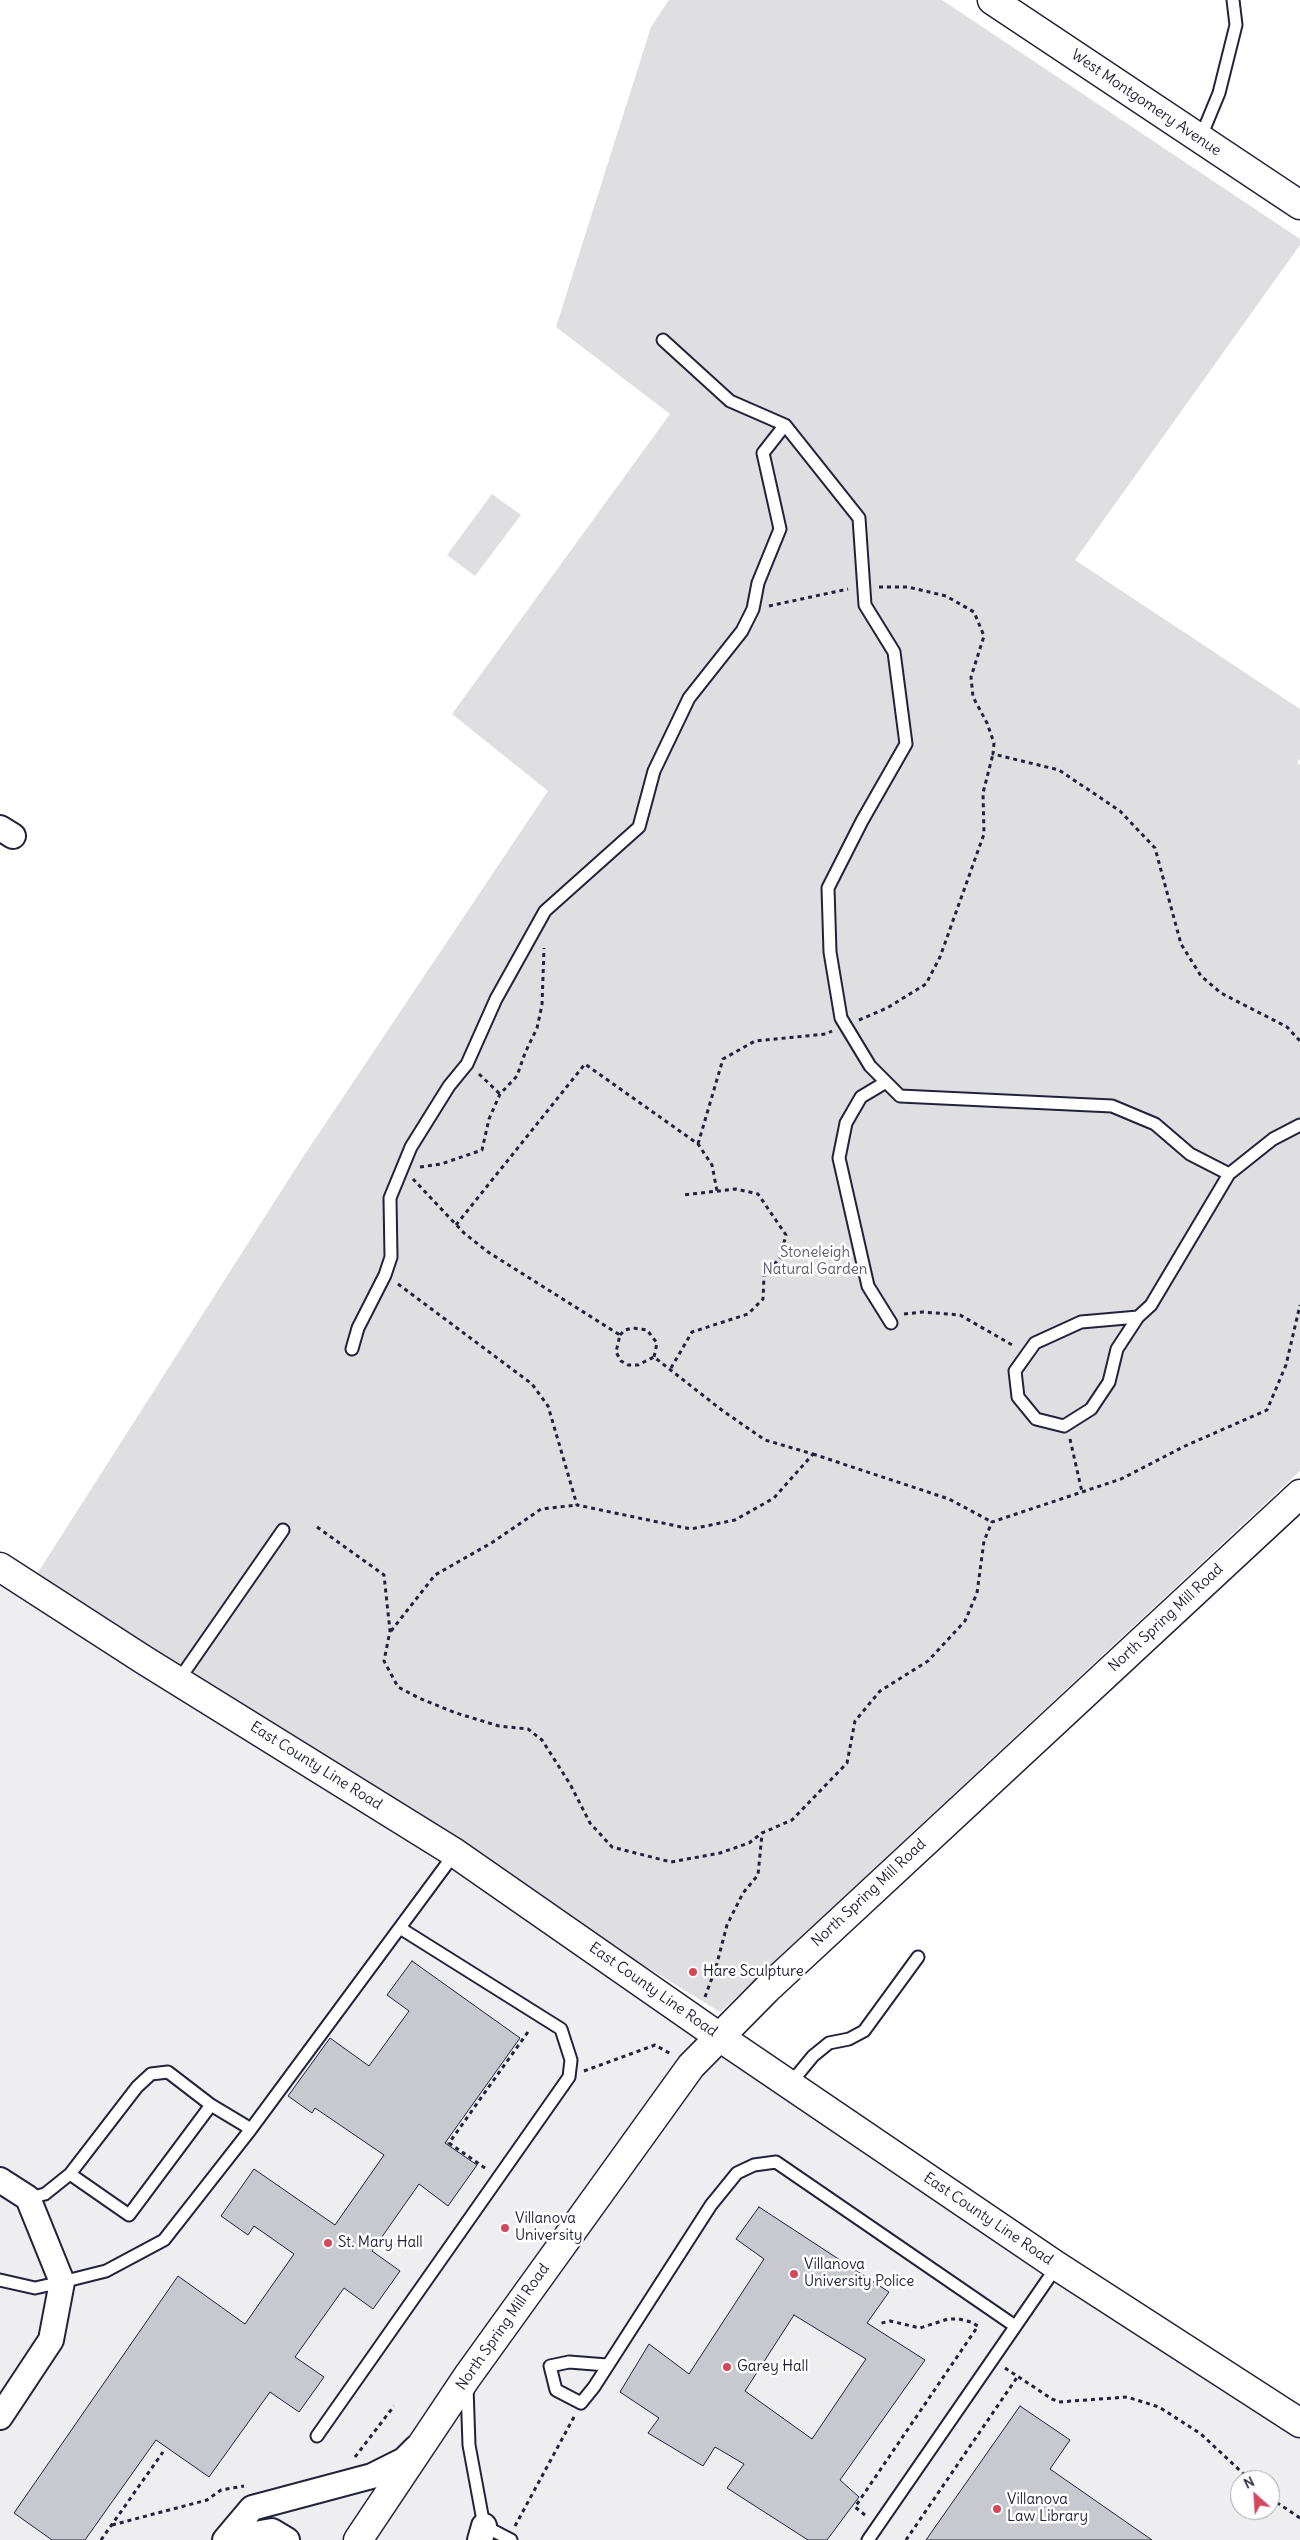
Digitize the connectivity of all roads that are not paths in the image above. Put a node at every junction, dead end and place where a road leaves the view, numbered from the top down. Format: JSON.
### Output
{"nodes":[{"id":1,"x":992,"y":0,"type":"edge"},
{"id":2,"x":1233,"y":0,"type":"edge"},
{"id":3,"x":1200,"y":139,"type":"junction"},
{"id":4,"x":1300,"y":205,"type":"edge"},
{"id":5,"x":662,"y":340,"type":"dead end"},
{"id":6,"x":785,"y":424,"type":"junction"},
{"id":7,"x":886,"y":1082,"type":"junction"},
{"id":8,"x":1300,"y":1125,"type":"edge"},
{"id":9,"x":1229,"y":1174,"type":"junction"},
{"id":10,"x":1138,"y":1316,"type":"junction"},
{"id":11,"x":895,"y":1319,"type":"road end"},
{"id":12,"x":352,"y":1349,"type":"dead end"},
{"id":13,"x":1300,"y":1494,"type":"edge"},
{"id":14,"x":283,"y":1530,"type":"dead end"},
{"id":15,"x":0,"y":1567,"type":"edge"},
{"id":16,"x":178,"y":1681,"type":"junction"},
{"id":17,"x":455,"y":1853,"type":"junction"},
{"id":18,"x":400,"y":1928,"type":"junction"},
{"id":19,"x":918,"y":1956,"type":"dead end"},
{"id":20,"x":718,"y":2036,"type":"junction"},
{"id":21,"x":790,"y":2084,"type":"junction"},
{"id":22,"x":211,"y":2105,"type":"junction"},
{"id":23,"x":251,"y":2130,"type":"junction"},
{"id":24,"x":70,"y":2174,"type":"junction"},
{"id":25,"x":0,"y":2180,"type":"edge"},
{"id":26,"x":28,"y":2198,"type":"junction"},
{"id":27,"x":1058,"y":2266,"type":"junction"},
{"id":28,"x":0,"y":2280,"type":"edge"},
{"id":29,"x":62,"y":2282,"type":"junction"},
{"id":30,"x":1015,"y":2326,"type":"junction"},
{"id":31,"x":607,"y":2365,"type":"junction"},
{"id":32,"x":467,"y":2377,"type":"junction"},
{"id":33,"x":0,"y":2418,"type":"edge"},
{"id":34,"x":1300,"y":2423,"type":"edge"},
{"id":35,"x":317,"y":2436,"type":"dead end"},
{"id":36,"x":426,"y":2438,"type":"junction"},
{"id":37,"x":482,"y":2533,"type":"edge"},
{"id":38,"x":510,"y":2539,"type":"edge"},
{"id":39,"x":226,"y":2540,"type":"edge"},
{"id":40,"x":288,"y":2540,"type":"edge"},
{"id":41,"x":358,"y":2540,"type":"edge"},
{"id":42,"x":868,"y":2540,"type":"edge"}],
"edges":[{"from":1,"to":3,"type":"main road","name":"West Montgomery Avenue"},
{"from":2,"to":3,"type":"lane"},
{"from":3,"to":4,"type":"main road","name":"West Montgomery Avenue"},
{"from":5,"to":6,"type":"lane"},
{"from":6,"to":7,"type":"lane"},
{"from":6,"to":12,"type":"lane"},
{"from":7,"to":9,"type":"lane"},
{"from":7,"to":11,"type":"lane"},
{"from":8,"to":9,"type":"lane"},
{"from":9,"to":10,"type":"lane"},
{"from":10,"to":10,"type":"lane"},
{"from":13,"to":20,"type":"main road","name":"North Spring Mill Road"},
{"from":14,"to":16,"type":"lane"},
{"from":15,"to":16,"type":"main road","name":"East County Line Road"},
{"from":16,"to":17,"type":"main road","name":"East County Line Road"},
{"from":17,"to":18,"type":"lane"},
{"from":17,"to":20,"type":"main road","name":"East County Line Road"},
{"from":18,"to":23,"type":"lane"},
{"from":18,"to":35,"type":"lane"},
{"from":19,"to":21,"type":"lane"},
{"from":20,"to":21,"type":"main road","name":"East County Line Road"},
{"from":20,"to":32,"type":"main road","name":"North Spring Mill Road"},
{"from":21,"to":27,"type":"main road","name":"East County Line Road"},
{"from":22,"to":23,"type":"lane"},
{"from":22,"to":24,"type":"lane"},
{"from":22,"to":24,"type":"lane"},
{"from":23,"to":29,"type":"lane"},
{"from":24,"to":26,"type":"lane"},
{"from":25,"to":26,"type":"street"},
{"from":26,"to":29,"type":"street"},
{"from":27,"to":30,"type":"lane"},
{"from":27,"to":34,"type":"main road","name":"East County Line Road"},
{"from":28,"to":29,"type":"lane"},
{"from":29,"to":33,"type":"street"},
{"from":30,"to":31,"type":"lane"},
{"from":30,"to":42,"type":"lane"},
{"from":31,"to":31,"type":"lane"},
{"from":32,"to":36,"type":"main road","name":"North Spring Mill Road"},
{"from":32,"to":37,"type":"lane"},
{"from":36,"to":39,"type":"street"},
{"from":36,"to":41,"type":"main road","name":"North Spring Mill Road"},
{"from":37,"to":38,"type":"lane"},
{"from":39,"to":40,"type":"street"}]}
